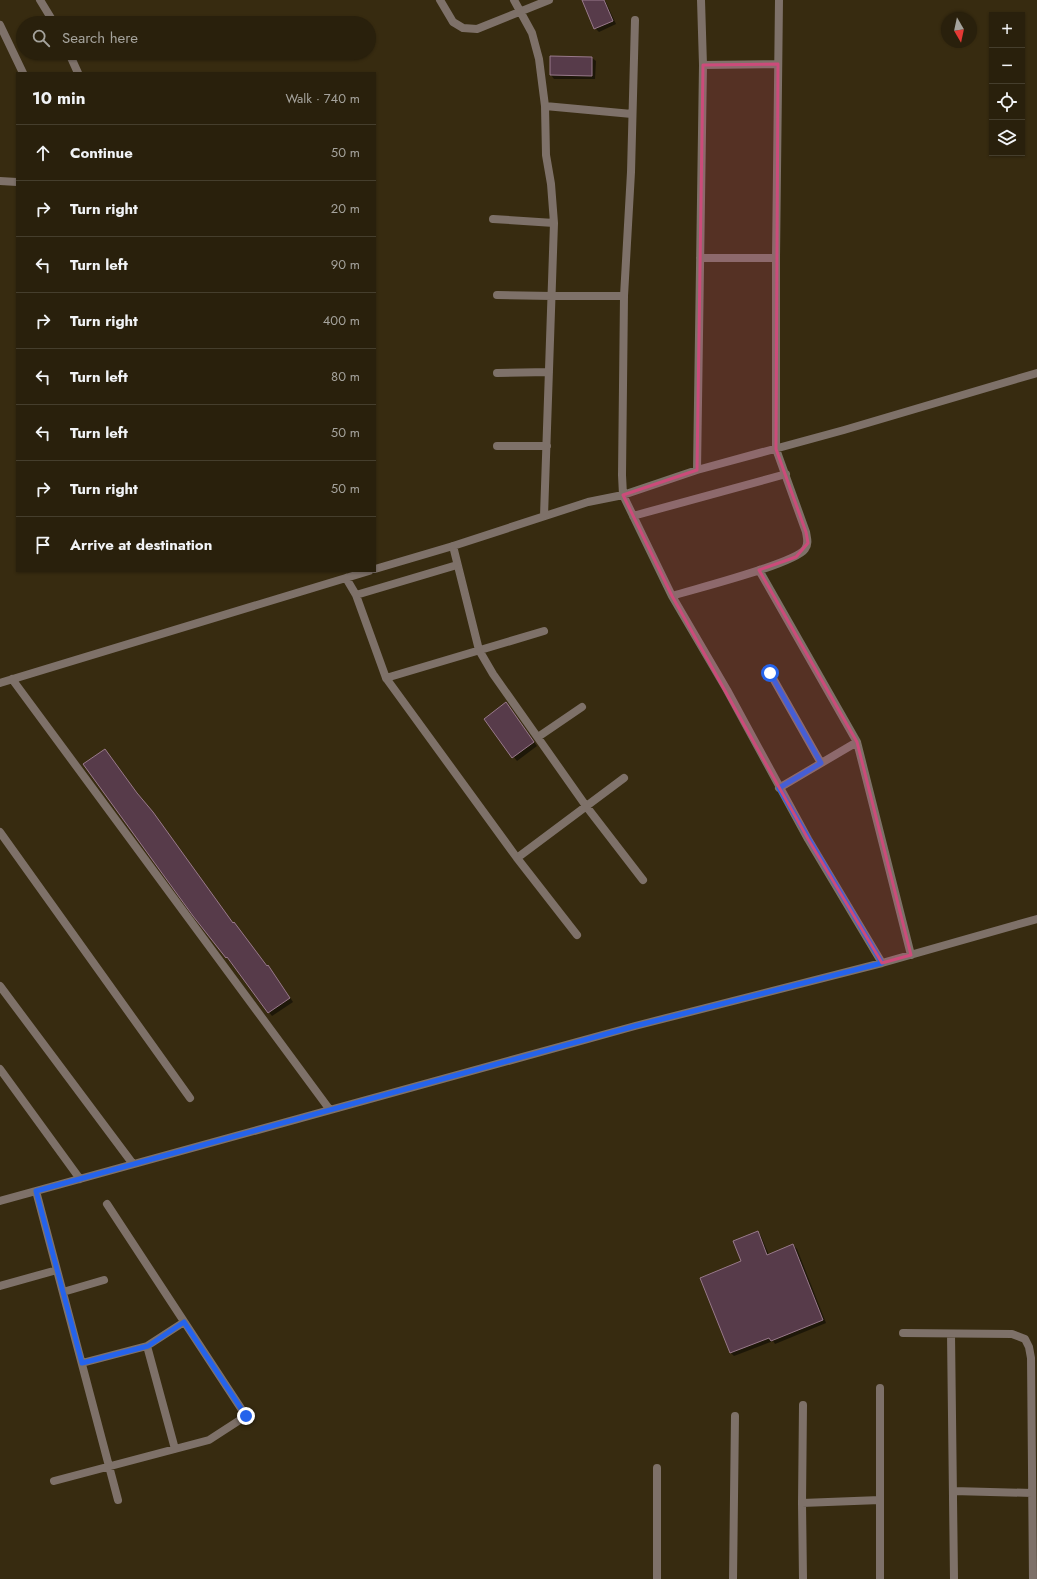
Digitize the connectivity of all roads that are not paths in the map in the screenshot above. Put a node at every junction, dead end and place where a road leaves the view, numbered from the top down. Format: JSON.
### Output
{"nodes":[{"id":1,"x":40,"y":0,"type":"edge"},
{"id":2,"x":440,"y":0,"type":"edge"},
{"id":3,"x":514,"y":0,"type":"edge"},
{"id":4,"x":549,"y":0,"type":"edge"},
{"id":5,"x":701,"y":0,"type":"edge"},
{"id":6,"x":779,"y":0,"type":"edge"},
{"id":7,"x":520,"y":11,"type":"junction"},
{"id":8,"x":50,"y":16,"type":"edge"},
{"id":9,"x":635,"y":20,"type":"dead end"},
{"id":10,"x":0,"y":24,"type":"edge"},
{"id":11,"x":16,"y":58,"type":"edge"},
{"id":12,"x":17,"y":60,"type":"edge"},
{"id":13,"x":72,"y":60,"type":"edge"},
{"id":14,"x":778,"y":64,"type":"junction"},
{"id":15,"x":703,"y":65,"type":"junction"},
{"id":16,"x":23,"y":72,"type":"edge"},
{"id":17,"x":78,"y":72,"type":"edge"},
{"id":18,"x":545,"y":106,"type":"junction"},
{"id":19,"x":632,"y":114,"type":"junction"},
{"id":20,"x":0,"y":180,"type":"edge"},
{"id":21,"x":16,"y":182,"type":"edge"},
{"id":22,"x":493,"y":219,"type":"dead end"},
{"id":23,"x":554,"y":223,"type":"junction"},
{"id":24,"x":700,"y":258,"type":"junction"},
{"id":25,"x":776,"y":258,"type":"junction"},
{"id":26,"x":497,"y":295,"type":"dead end"},
{"id":27,"x":552,"y":296,"type":"junction"},
{"id":28,"x":624,"y":296,"type":"junction"},
{"id":29,"x":549,"y":372,"type":"junction"},
{"id":30,"x":496,"y":373,"type":"dead end"},
{"id":31,"x":1037,"y":373,"type":"edge"},
{"id":32,"x":497,"y":446,"type":"dead end"},
{"id":33,"x":547,"y":446,"type":"junction"},
{"id":34,"x":776,"y":449,"type":"junction"},
{"id":35,"x":698,"y":470,"type":"junction"},
{"id":36,"x":786,"y":474,"type":"junction"},
{"id":37,"x":623,"y":495,"type":"junction"},
{"id":38,"x":544,"y":516,"type":"junction"},
{"id":39,"x":633,"y":516,"type":"junction"},
{"id":40,"x":453,"y":546,"type":"junction"},
{"id":41,"x":457,"y":565,"type":"junction"},
{"id":42,"x":376,"y":569,"type":"edge"},
{"id":43,"x":759,"y":570,"type":"junction"},
{"id":44,"x":366,"y":572,"type":"edge"},
{"id":45,"x":346,"y":578,"type":"junction"},
{"id":46,"x":356,"y":595,"type":"junction"},
{"id":47,"x":672,"y":596,"type":"junction"},
{"id":48,"x":544,"y":631,"type":"dead end"},
{"id":49,"x":479,"y":650,"type":"junction"},
{"id":50,"x":770,"y":673,"type":"dead end"},
{"id":51,"x":386,"y":678,"type":"junction"},
{"id":52,"x":12,"y":679,"type":"junction"},
{"id":53,"x":0,"y":683,"type":"edge"},
{"id":54,"x":582,"y":707,"type":"dead end"},
{"id":55,"x":538,"y":737,"type":"junction"},
{"id":56,"x":857,"y":742,"type":"junction"},
{"id":57,"x":821,"y":763,"type":"junction"},
{"id":58,"x":624,"y":778,"type":"dead end"},
{"id":59,"x":779,"y":788,"type":"junction"},
{"id":60,"x":586,"y":806,"type":"junction"},
{"id":61,"x":0,"y":832,"type":"edge"},
{"id":62,"x":517,"y":858,"type":"junction"},
{"id":63,"x":643,"y":880,"type":"dead end"},
{"id":64,"x":1037,"y":919,"type":"edge"},
{"id":65,"x":577,"y":935,"type":"dead end"},
{"id":66,"x":911,"y":955,"type":"junction"},
{"id":67,"x":882,"y":963,"type":"junction"},
{"id":68,"x":0,"y":986,"type":"edge"},
{"id":69,"x":0,"y":1069,"type":"edge"},
{"id":70,"x":190,"y":1098,"type":"dead end"},
{"id":71,"x":330,"y":1110,"type":"junction"},
{"id":72,"x":133,"y":1164,"type":"junction"},
{"id":73,"x":80,"y":1179,"type":"junction"},
{"id":74,"x":36,"y":1191,"type":"junction"},
{"id":75,"x":0,"y":1201,"type":"edge"},
{"id":76,"x":107,"y":1204,"type":"dead end"},
{"id":77,"x":57,"y":1270,"type":"junction"},
{"id":78,"x":104,"y":1280,"type":"dead end"},
{"id":79,"x":0,"y":1286,"type":"edge"},
{"id":80,"x":63,"y":1292,"type":"junction"},
{"id":81,"x":184,"y":1322,"type":"junction"},
{"id":82,"x":903,"y":1333,"type":"dead end"},
{"id":83,"x":951,"y":1334,"type":"junction"},
{"id":84,"x":148,"y":1346,"type":"junction"},
{"id":85,"x":82,"y":1363,"type":"junction"},
{"id":86,"x":880,"y":1388,"type":"dead end"},
{"id":87,"x":804,"y":1405,"type":"dead end"},
{"id":88,"x":735,"y":1416,"type":"dead end"},
{"id":89,"x":1035,"y":1441,"type":"edge"},
{"id":90,"x":175,"y":1449,"type":"junction"},
{"id":91,"x":109,"y":1466,"type":"junction"},
{"id":92,"x":657,"y":1468,"type":"dead end"},
{"id":93,"x":54,"y":1481,"type":"dead end"},
{"id":94,"x":953,"y":1491,"type":"junction"},
{"id":95,"x":1032,"y":1493,"type":"junction"},
{"id":96,"x":118,"y":1500,"type":"dead end"},
{"id":97,"x":880,"y":1500,"type":"junction"},
{"id":98,"x":802,"y":1503,"type":"junction"},
{"id":99,"x":657,"y":1579,"type":"edge"},
{"id":100,"x":733,"y":1579,"type":"edge"},
{"id":101,"x":803,"y":1579,"type":"edge"},
{"id":102,"x":880,"y":1579,"type":"edge"},
{"id":103,"x":954,"y":1579,"type":"edge"},
{"id":104,"x":1032,"y":1579,"type":"edge"}],
"edges":[{"from":1,"to":8,"type":"street"},
{"from":2,"to":7,"type":"street"},
{"from":3,"to":7,"type":"street"},
{"from":4,"to":7,"type":"street"},
{"from":5,"to":15,"type":"street"},
{"from":6,"to":14,"type":"street"},
{"from":7,"to":18,"type":"street"},
{"from":9,"to":19,"type":"street"},
{"from":10,"to":11,"type":"street"},
{"from":12,"to":16,"type":"street"},
{"from":13,"to":17,"type":"street"},
{"from":14,"to":15,"type":"street"},
{"from":14,"to":25,"type":"street"},
{"from":15,"to":24,"type":"street"},
{"from":18,"to":19,"type":"street"},
{"from":18,"to":23,"type":"street"},
{"from":19,"to":28,"type":"street"},
{"from":20,"to":21,"type":"street"},
{"from":22,"to":23,"type":"street"},
{"from":23,"to":27,"type":"street"},
{"from":24,"to":25,"type":"street"},
{"from":24,"to":35,"type":"street"},
{"from":25,"to":34,"type":"street"},
{"from":26,"to":27,"type":"street"},
{"from":27,"to":28,"type":"street"},
{"from":27,"to":29,"type":"street"},
{"from":28,"to":37,"type":"street"},
{"from":29,"to":30,"type":"street"},
{"from":29,"to":33,"type":"street"},
{"from":31,"to":34,"type":"street"},
{"from":32,"to":33,"type":"street"},
{"from":33,"to":38,"type":"street"},
{"from":34,"to":35,"type":"street"},
{"from":34,"to":36,"type":"street"},
{"from":35,"to":37,"type":"street"},
{"from":36,"to":39,"type":"street"},
{"from":36,"to":43,"type":"street"},
{"from":37,"to":38,"type":"street"},
{"from":37,"to":39,"type":"street"},
{"from":38,"to":40,"type":"street"},
{"from":39,"to":47,"type":"street"},
{"from":40,"to":41,"type":"street"},
{"from":40,"to":42,"type":"street"},
{"from":41,"to":46,"type":"street"},
{"from":41,"to":49,"type":"street"},
{"from":43,"to":47,"type":"street"},
{"from":43,"to":56,"type":"street"},
{"from":44,"to":45,"type":"street"},
{"from":45,"to":46,"type":"street"},
{"from":45,"to":52,"type":"street"},
{"from":46,"to":51,"type":"street"},
{"from":47,"to":59,"type":"street"},
{"from":48,"to":49,"type":"street"},
{"from":49,"to":51,"type":"street"},
{"from":49,"to":55,"type":"street"},
{"from":50,"to":57,"type":"street"},
{"from":51,"to":62,"type":"street"},
{"from":52,"to":53,"type":"street"},
{"from":52,"to":71,"type":"street"},
{"from":54,"to":55,"type":"street"},
{"from":55,"to":60,"type":"street"},
{"from":56,"to":57,"type":"street"},
{"from":56,"to":66,"type":"street"},
{"from":57,"to":59,"type":"street"},
{"from":58,"to":60,"type":"street"},
{"from":59,"to":67,"type":"street"},
{"from":60,"to":62,"type":"street"},
{"from":60,"to":63,"type":"street"},
{"from":61,"to":70,"type":"street"},
{"from":62,"to":65,"type":"street"},
{"from":64,"to":66,"type":"street"},
{"from":66,"to":67,"type":"street"},
{"from":67,"to":71,"type":"street"},
{"from":68,"to":72,"type":"street"},
{"from":69,"to":73,"type":"street"},
{"from":71,"to":72,"type":"street"},
{"from":72,"to":73,"type":"street"},
{"from":73,"to":74,"type":"street"},
{"from":74,"to":75,"type":"street"},
{"from":74,"to":77,"type":"street"},
{"from":76,"to":81,"type":"street"},
{"from":77,"to":79,"type":"street"},
{"from":77,"to":80,"type":"street"},
{"from":78,"to":80,"type":"street"},
{"from":80,"to":85,"type":"street"},
{"from":81,"to":84,"type":"street"},
{"from":81,"to":90,"type":"street"},
{"from":82,"to":83,"type":"street"},
{"from":83,"to":89,"type":"street"},
{"from":83,"to":94,"type":"street"},
{"from":84,"to":85,"type":"street"},
{"from":84,"to":90,"type":"street"},
{"from":85,"to":91,"type":"street"},
{"from":86,"to":97,"type":"street"},
{"from":87,"to":98,"type":"street"},
{"from":88,"to":100,"type":"street"},
{"from":89,"to":95,"type":"street"},
{"from":90,"to":91,"type":"street"},
{"from":91,"to":93,"type":"street"},
{"from":91,"to":96,"type":"street"},
{"from":92,"to":99,"type":"street"},
{"from":94,"to":95,"type":"street"},
{"from":94,"to":103,"type":"street"},
{"from":95,"to":104,"type":"street"},
{"from":97,"to":98,"type":"street"},
{"from":97,"to":102,"type":"street"},
{"from":98,"to":101,"type":"street"}]}
